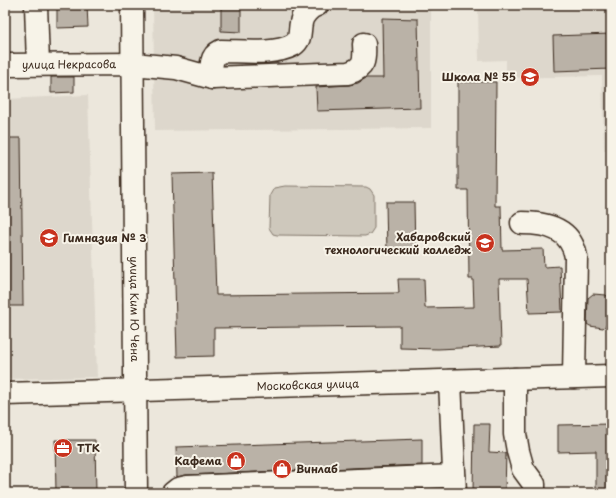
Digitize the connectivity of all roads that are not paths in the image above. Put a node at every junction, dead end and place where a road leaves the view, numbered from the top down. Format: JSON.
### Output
{"nodes":[{"id":1,"x":36,"y":5,"type":"edge"},
{"id":2,"x":132,"y":5,"type":"edge"},
{"id":3,"x":317,"y":5,"type":"edge"},
{"id":4,"x":364,"y":44,"type":"dead end"},
{"id":5,"x":38,"y":64,"type":"junction"},
{"id":6,"x":133,"y":64,"type":"junction"},
{"id":7,"x":5,"y":65,"type":"edge"},
{"id":8,"x":212,"y":78,"type":"junction"},
{"id":9,"x":522,"y":223,"type":"dead end"},
{"id":10,"x":611,"y":376,"type":"edge"},
{"id":11,"x":574,"y":377,"type":"junction"},
{"id":12,"x":515,"y":379,"type":"junction"},
{"id":13,"x":450,"y":381,"type":"junction"},
{"id":14,"x":134,"y":390,"type":"junction"},
{"id":15,"x":5,"y":394,"type":"edge"},
{"id":16,"x":454,"y":484,"type":"edge"},
{"id":17,"x":136,"y":493,"type":"edge"},
{"id":18,"x":173,"y":493,"type":"edge"},
{"id":19,"x":534,"y":493,"type":"edge"}],
"edges":[{"from":1,"to":5,"type":"street"},
{"from":2,"to":6,"type":"street","name":"улица Ким Ю Чена"},
{"from":3,"to":8,"type":"street"},
{"from":4,"to":8,"type":"street","name":"улица Некрасова"},
{"from":5,"to":6,"type":"street","name":"улица Некрасова"},
{"from":5,"to":7,"type":"street","name":"улица Некрасова"},
{"from":6,"to":8,"type":"street","name":"улица Некрасова"},
{"from":6,"to":14,"type":"street","name":"улица Ким Ю Чена"},
{"from":9,"to":11,"type":"street"},
{"from":10,"to":11,"type":"street","name":"Московская улица"},
{"from":11,"to":12,"type":"street","name":"Московская улица"},
{"from":12,"to":13,"type":"street","name":"Московская улица"},
{"from":12,"to":19,"type":"street"},
{"from":13,"to":14,"type":"street","name":"Московская улица"},
{"from":13,"to":16,"type":"street"},
{"from":14,"to":15,"type":"street","name":"Московская улица"},
{"from":14,"to":17,"type":"street","name":"улица Ким Ю Чена"},
{"from":16,"to":18,"type":"street"}]}
